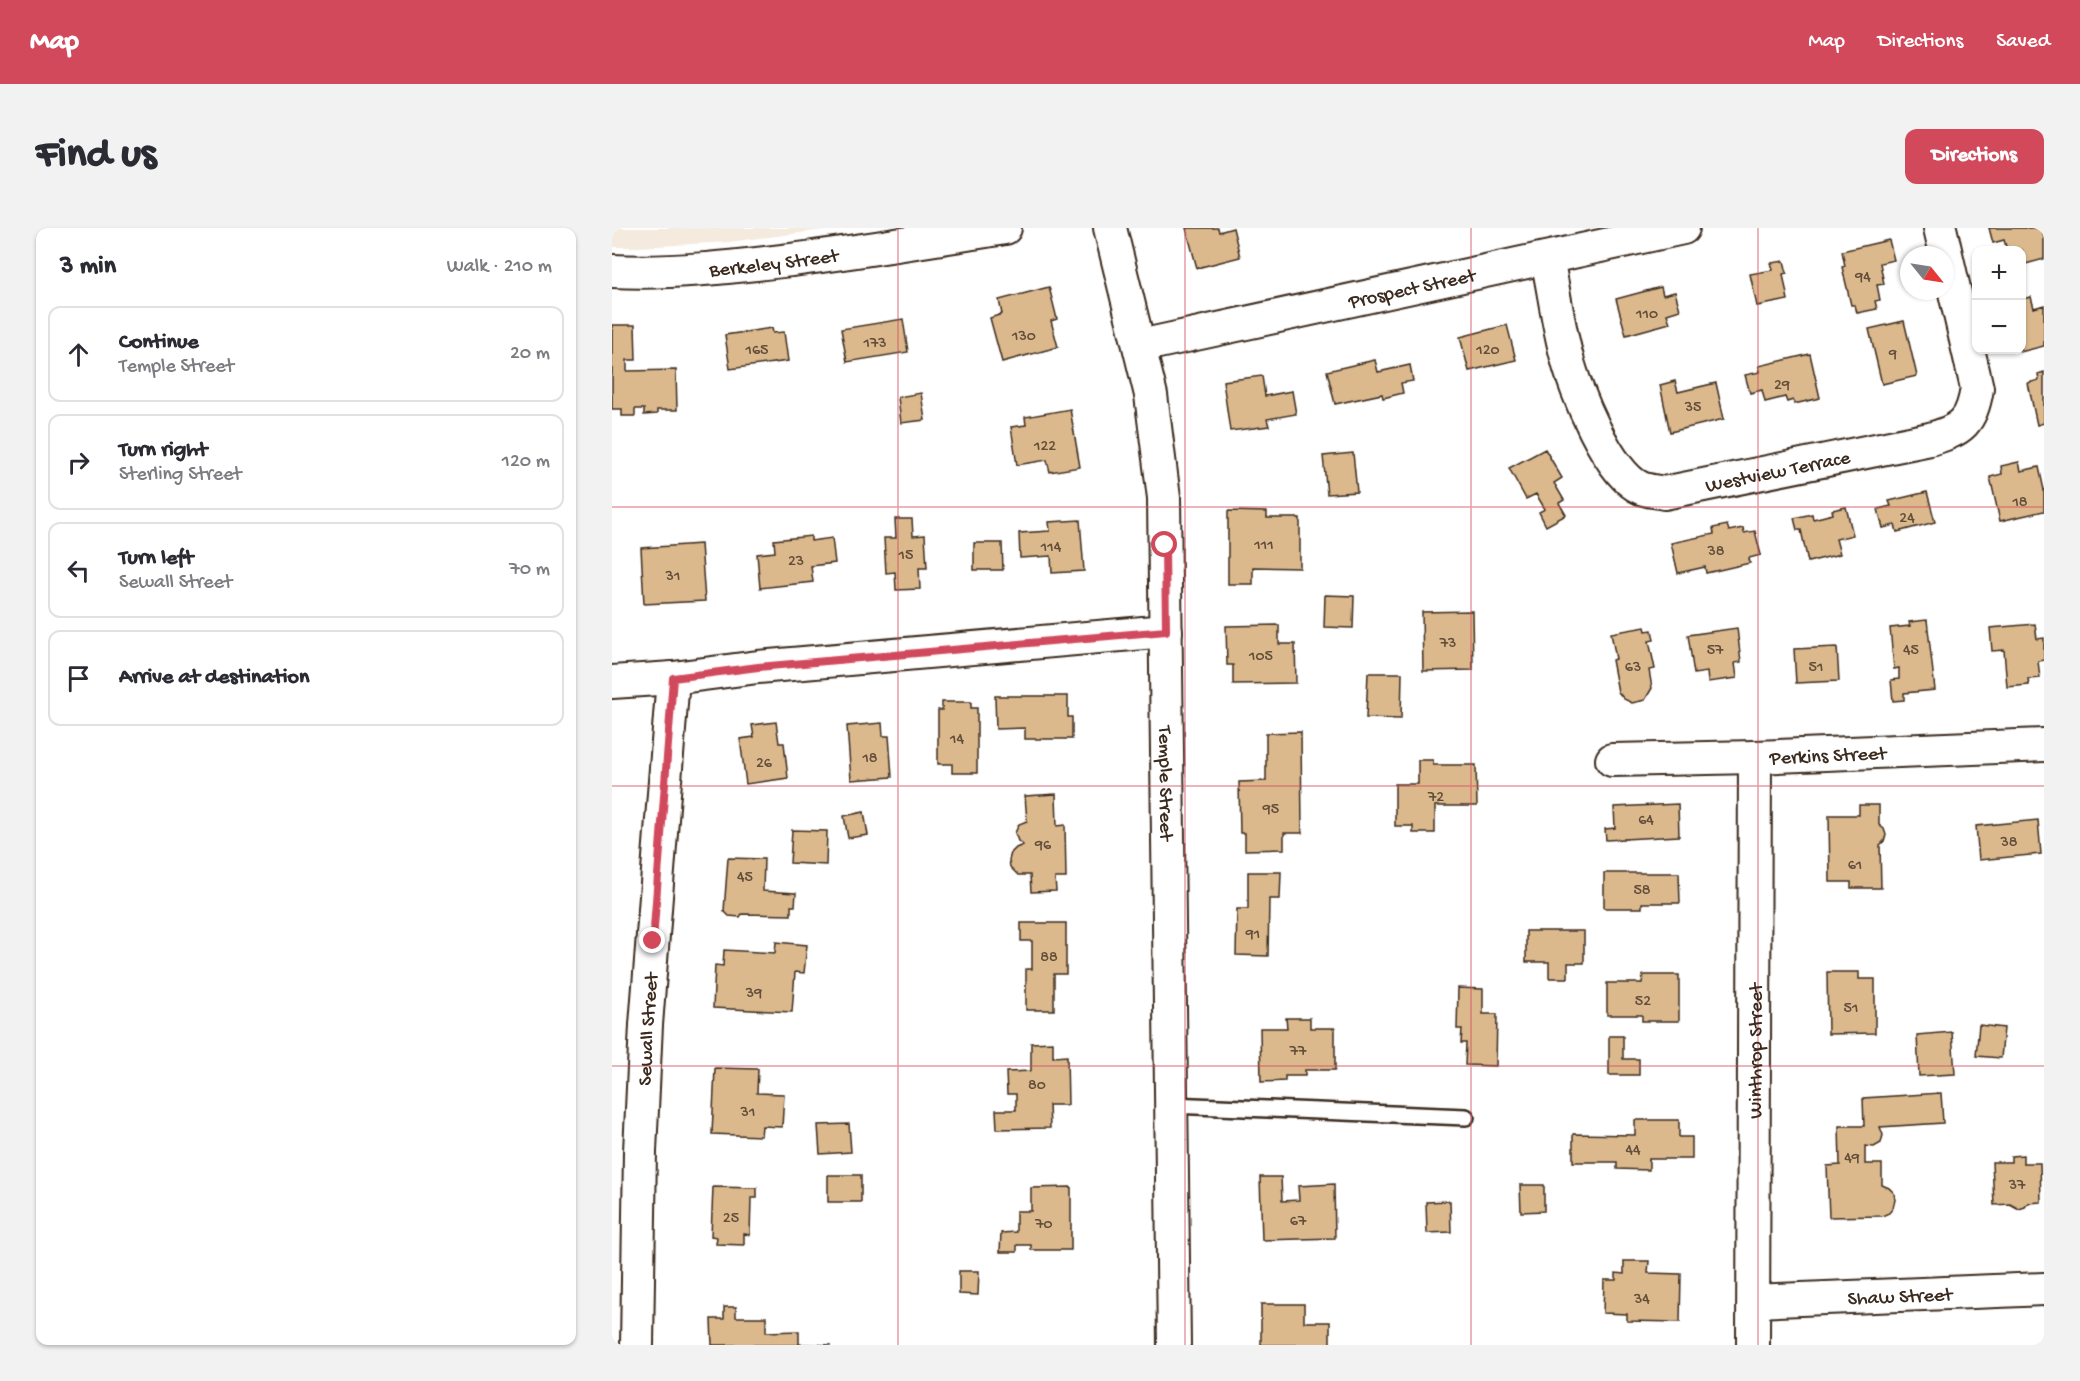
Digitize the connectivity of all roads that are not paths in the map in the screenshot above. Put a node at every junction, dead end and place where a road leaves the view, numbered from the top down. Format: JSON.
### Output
{"nodes":[{"id":1,"x":1005,"y":228,"type":"edge"},
{"id":2,"x":1110,"y":228,"type":"edge"},
{"id":3,"x":1940,"y":228,"type":"edge"},
{"id":4,"x":1672,"y":229,"type":"edge"},
{"id":5,"x":1547,"y":258,"type":"junction"},
{"id":6,"x":612,"y":272,"type":"edge"},
{"id":7,"x":1140,"y":346,"type":"junction"},
{"id":8,"x":1166,"y":631,"type":"junction"},
{"id":9,"x":673,"y":678,"type":"junction"},
{"id":10,"x":612,"y":681,"type":"edge"},
{"id":11,"x":2044,"y":745,"type":"edge"},
{"id":12,"x":1755,"y":757,"type":"junction"},
{"id":13,"x":1612,"y":760,"type":"dead end"},
{"id":14,"x":1171,"y":1105,"type":"junction"},
{"id":15,"x":1466,"y":1117,"type":"dead end"},
{"id":16,"x":2044,"y":1289,"type":"edge"},
{"id":17,"x":1754,"y":1300,"type":"junction"},
{"id":18,"x":637,"y":1345,"type":"edge"},
{"id":19,"x":1174,"y":1345,"type":"edge"},
{"id":20,"x":1753,"y":1345,"type":"edge"}],
"edges":[{"from":1,"to":6,"type":"street","name":"Berkeley Street"},
{"from":2,"to":7,"type":"street","name":"Temple Street"},
{"from":3,"to":5,"type":"street","name":"Westview Terrace"},
{"from":4,"to":5,"type":"street","name":"Prospect Street"},
{"from":5,"to":7,"type":"street","name":"Prospect Street"},
{"from":7,"to":8,"type":"street","name":"Temple Street"},
{"from":8,"to":9,"type":"street"},
{"from":8,"to":14,"type":"street","name":"Temple Street"},
{"from":9,"to":10,"type":"street"},
{"from":9,"to":18,"type":"street","name":"Sewall Street"},
{"from":11,"to":12,"type":"street","name":"Perkins Street"},
{"from":12,"to":13,"type":"street","name":"Perkins Street"},
{"from":12,"to":17,"type":"street","name":"Winthrop Street"},
{"from":14,"to":15,"type":"lane"},
{"from":14,"to":19,"type":"street","name":"Temple Street"},
{"from":16,"to":17,"type":"street","name":"Shaw Street"},
{"from":17,"to":20,"type":"street","name":"Winthrop Street"}]}
